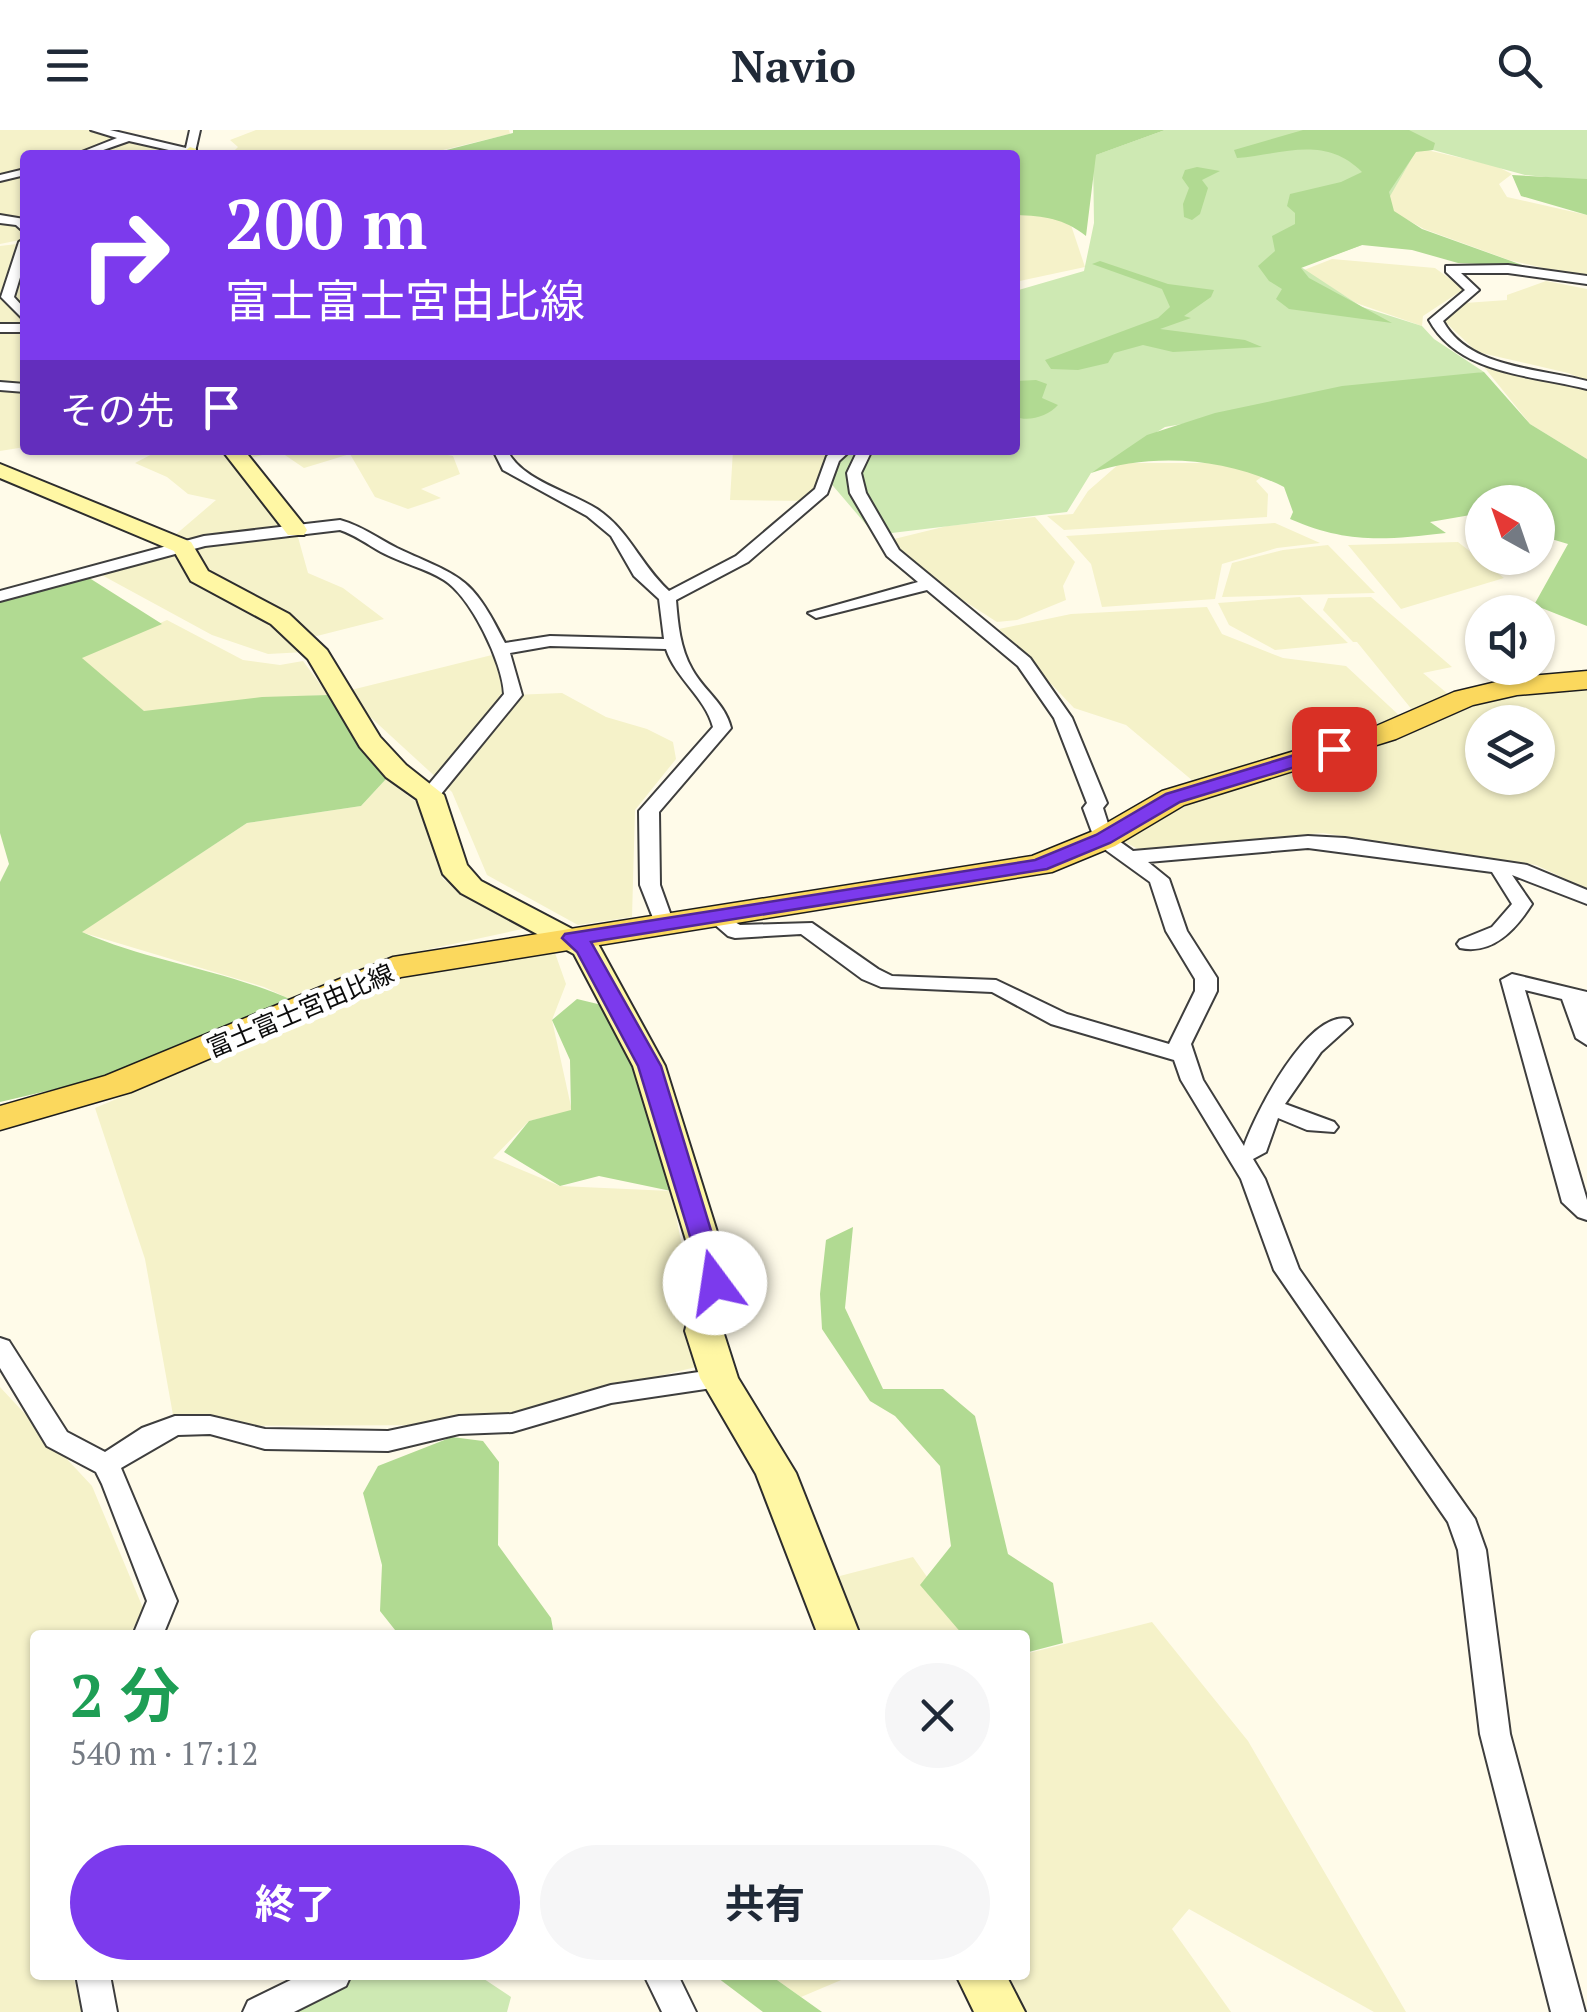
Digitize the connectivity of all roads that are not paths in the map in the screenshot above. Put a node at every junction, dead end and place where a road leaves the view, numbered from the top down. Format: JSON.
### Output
{"nodes":[{"id":1,"x":96,"y":130,"type":"edge"},
{"id":2,"x":155,"y":130,"type":"edge"},
{"id":3,"x":125,"y":138,"type":"junction"},
{"id":4,"x":93,"y":150,"type":"edge"},
{"id":5,"x":176,"y":150,"type":"edge"},
{"id":6,"x":20,"y":257,"type":"edge"},
{"id":7,"x":1587,"y":280,"type":"edge"},
{"id":8,"x":20,"y":311,"type":"edge"},
{"id":9,"x":1587,"y":385,"type":"edge"},
{"id":10,"x":238,"y":455,"type":"edge"},
{"id":11,"x":502,"y":455,"type":"edge"},
{"id":12,"x":837,"y":455,"type":"edge"},
{"id":13,"x":863,"y":455,"type":"edge"},
{"id":14,"x":0,"y":470,"type":"edge"},
{"id":15,"x":296,"y":530,"type":"junction"},
{"id":16,"x":183,"y":547,"type":"junction"},
{"id":17,"x":930,"y":584,"type":"junction"},
{"id":18,"x":0,"y":596,"type":"edge"},
{"id":19,"x":667,"y":598,"type":"junction"},
{"id":20,"x":816,"y":613,"type":"dead end"},
{"id":21,"x":672,"y":644,"type":"junction"},
{"id":22,"x":500,"y":649,"type":"junction"},
{"id":23,"x":1587,"y":680,"type":"edge"},
{"id":24,"x":430,"y":795,"type":"junction"},
{"id":25,"x":1103,"y":839,"type":"junction"},
{"id":26,"x":1133,"y":857,"type":"junction"},
{"id":27,"x":1501,"y":866,"type":"junction"},
{"id":28,"x":1587,"y":898,"type":"edge"},
{"id":29,"x":716,"y":917,"type":"junction"},
{"id":30,"x":664,"y":924,"type":"junction"},
{"id":31,"x":573,"y":938,"type":"junction"},
{"id":32,"x":1467,"y":944,"type":"dead end"},
{"id":33,"x":1579,"y":997,"type":"edge"},
{"id":34,"x":1340,"y":1024,"type":"dead end"},
{"id":35,"x":1587,"y":1038,"type":"edge"},
{"id":36,"x":1181,"y":1055,"type":"junction"},
{"id":37,"x":1272,"y":1107,"type":"junction"},
{"id":38,"x":0,"y":1118,"type":"edge"},
{"id":39,"x":1326,"y":1127,"type":"dead end"},
{"id":40,"x":1236,"y":1154,"type":"junction"},
{"id":41,"x":1587,"y":1212,"type":"edge"},
{"id":42,"x":0,"y":1347,"type":"edge"},
{"id":43,"x":720,"y":1378,"type":"junction"},
{"id":44,"x":106,"y":1466,"type":"junction"},
{"id":45,"x":150,"y":1630,"type":"edge"},
{"id":46,"x":837,"y":1630,"type":"edge"},
{"id":47,"x":94,"y":1980,"type":"edge"},
{"id":48,"x":324,"y":1980,"type":"edge"},
{"id":49,"x":664,"y":1980,"type":"edge"},
{"id":50,"x":983,"y":1980,"type":"edge"},
{"id":51,"x":100,"y":2012,"type":"edge"},
{"id":52,"x":260,"y":2012,"type":"edge"},
{"id":53,"x":680,"y":2012,"type":"edge"},
{"id":54,"x":1000,"y":2012,"type":"edge"},
{"id":55,"x":1568,"y":2012,"type":"edge"}],
"edges":[{"from":1,"to":3,"type":"street"},
{"from":2,"to":3,"type":"street"},
{"from":3,"to":4,"type":"street"},
{"from":3,"to":5,"type":"street"},
{"from":6,"to":8,"type":"street"},
{"from":7,"to":9,"type":"street"},
{"from":10,"to":15,"type":"street"},
{"from":11,"to":19,"type":"street"},
{"from":12,"to":19,"type":"street"},
{"from":13,"to":17,"type":"street"},
{"from":14,"to":16,"type":"street"},
{"from":15,"to":16,"type":"street"},
{"from":15,"to":22,"type":"street"},
{"from":16,"to":18,"type":"street"},
{"from":16,"to":24,"type":"street"},
{"from":17,"to":20,"type":"street"},
{"from":17,"to":25,"type":"street"},
{"from":19,"to":21,"type":"street"},
{"from":21,"to":22,"type":"street"},
{"from":21,"to":30,"type":"street"},
{"from":22,"to":24,"type":"street"},
{"from":23,"to":25,"type":"main road","name":"富士富士宮由比線"},
{"from":24,"to":31,"type":"street"},
{"from":25,"to":26,"type":"street"},
{"from":25,"to":29,"type":"main road","name":"富士富士宮由比線"},
{"from":26,"to":27,"type":"street"},
{"from":26,"to":36,"type":"street"},
{"from":27,"to":28,"type":"street"},
{"from":27,"to":32,"type":"street"},
{"from":29,"to":30,"type":"main road","name":"富士富士宮由比線"},
{"from":29,"to":36,"type":"street"},
{"from":30,"to":31,"type":"main road","name":"富士富士宮由比線"},
{"from":31,"to":38,"type":"main road","name":"富士富士宮由比線"},
{"from":31,"to":43,"type":"street"},
{"from":33,"to":35,"type":"street"},
{"from":33,"to":41,"type":"street"},
{"from":34,"to":37,"type":"street"},
{"from":36,"to":40,"type":"street"},
{"from":37,"to":39,"type":"street"},
{"from":37,"to":40,"type":"street"},
{"from":40,"to":55,"type":"street"},
{"from":42,"to":44,"type":"street"},
{"from":43,"to":44,"type":"street"},
{"from":43,"to":46,"type":"street"},
{"from":44,"to":45,"type":"street"},
{"from":47,"to":51,"type":"street"},
{"from":48,"to":52,"type":"street"},
{"from":49,"to":53,"type":"street"},
{"from":50,"to":54,"type":"street"}]}
